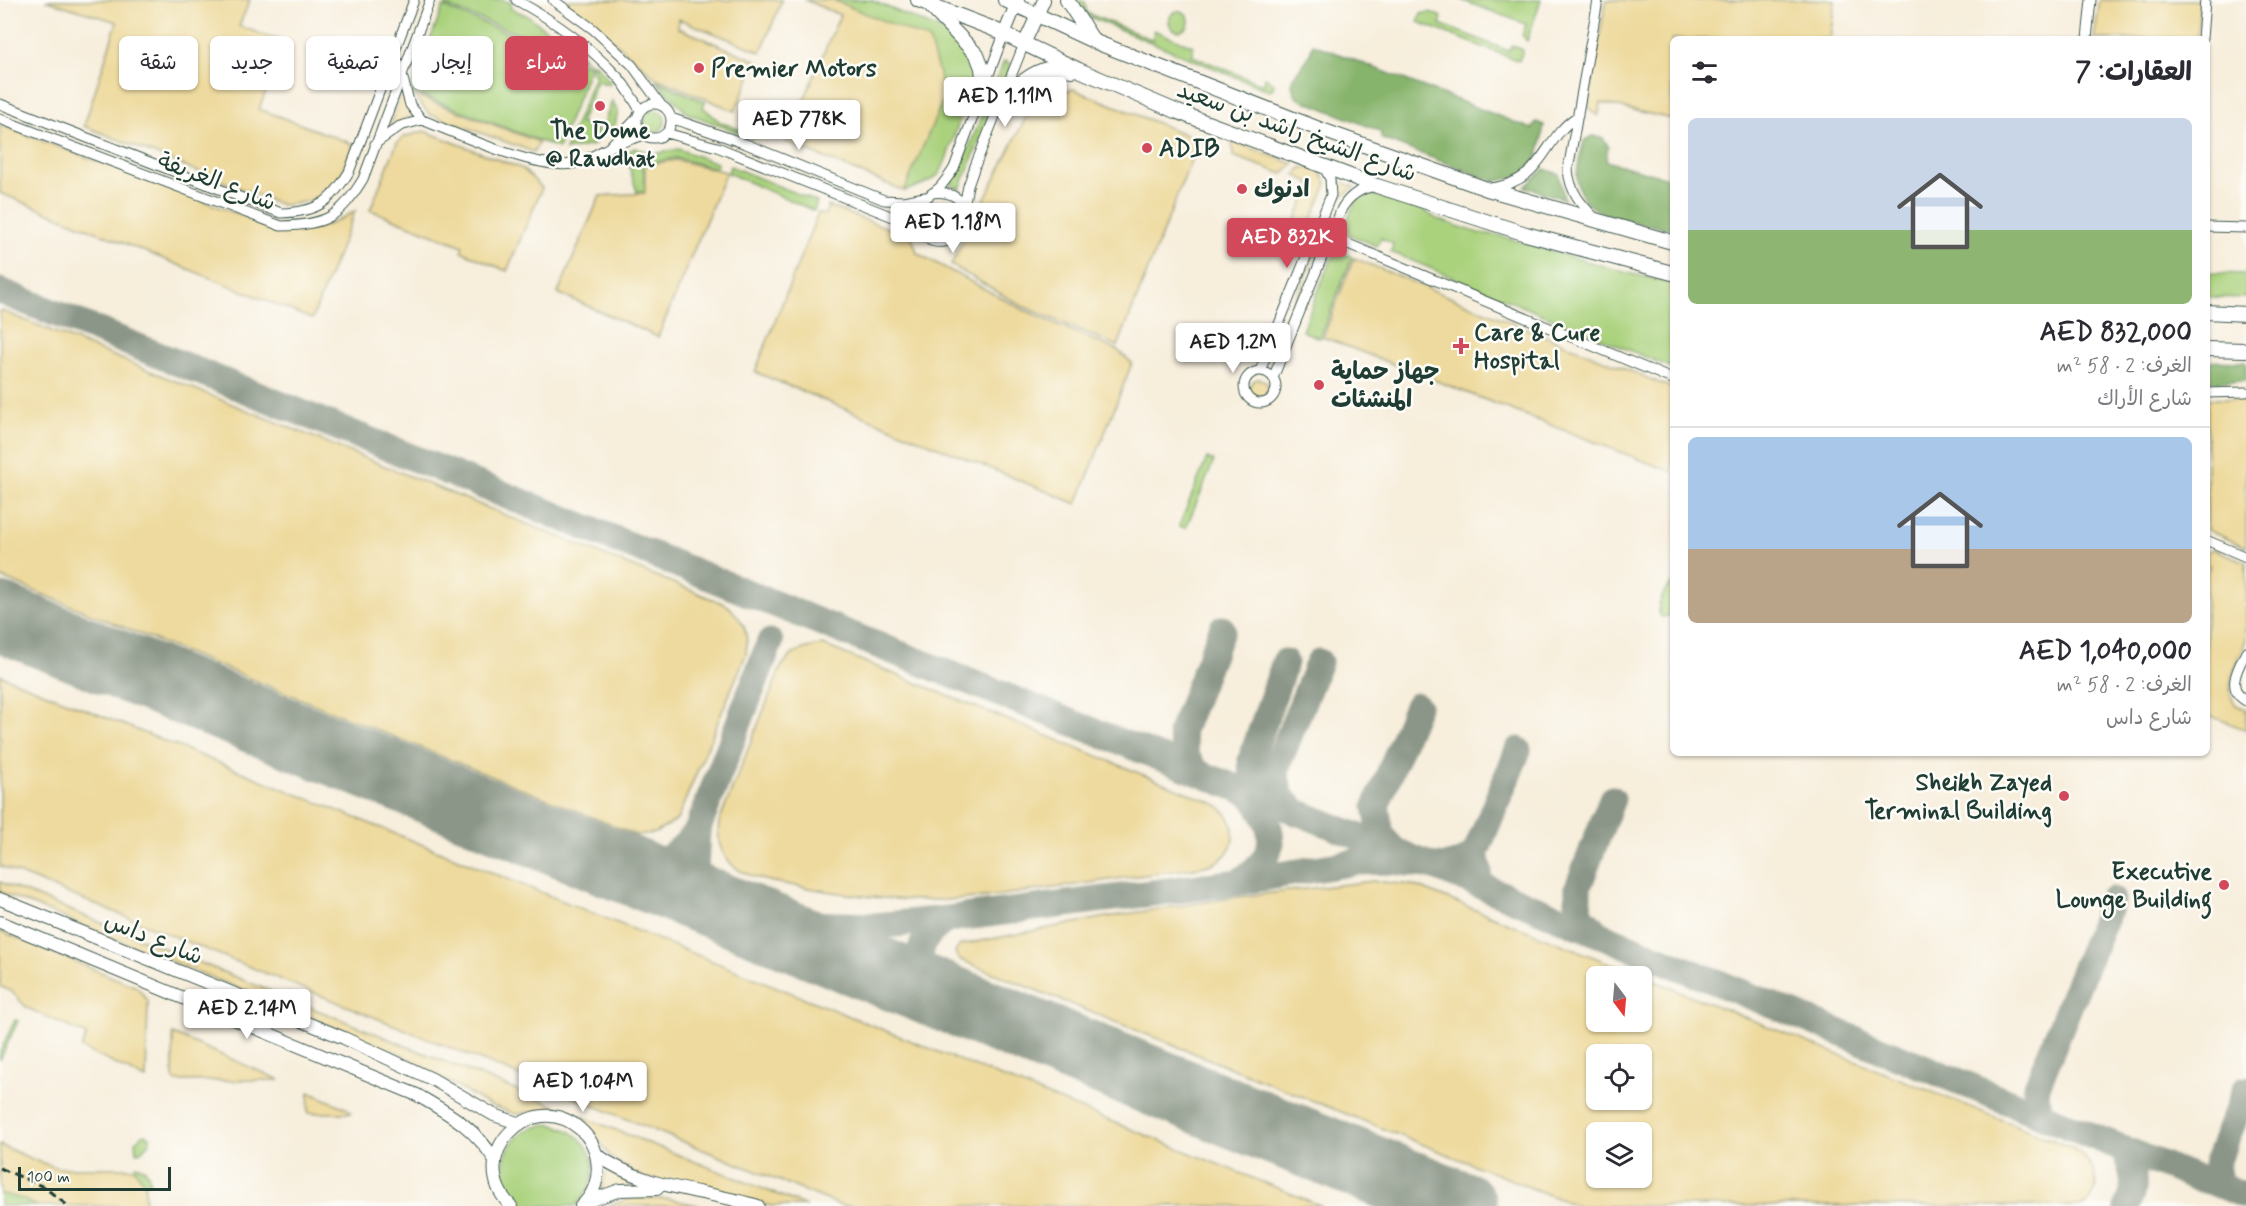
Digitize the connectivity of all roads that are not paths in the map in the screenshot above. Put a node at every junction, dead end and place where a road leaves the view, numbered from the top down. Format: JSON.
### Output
{"nodes":[{"id":1,"x":414,"y":0,"type":"edge"},
{"id":2,"x":430,"y":0,"type":"edge"},
{"id":3,"x":516,"y":0,"type":"edge"},
{"id":4,"x":553,"y":0,"type":"edge"},
{"id":5,"x":1044,"y":0,"type":"edge"},
{"id":6,"x":1067,"y":0,"type":"edge"},
{"id":7,"x":1598,"y":0,"type":"edge"},
{"id":8,"x":2091,"y":0,"type":"edge"},
{"id":9,"x":2205,"y":0,"type":"edge"},
{"id":10,"x":923,"y":2,"type":"edge"},
{"id":11,"x":1013,"y":2,"type":"edge"},
{"id":12,"x":1038,"y":14,"type":"junction"},
{"id":13,"x":1004,"y":34,"type":"junction"},
{"id":14,"x":2087,"y":36,"type":"edge"},
{"id":15,"x":2202,"y":36,"type":"edge"},
{"id":16,"x":1093,"y":40,"type":"junction"},
{"id":17,"x":1024,"y":44,"type":"junction"},
{"id":18,"x":1079,"y":70,"type":"junction"},
{"id":19,"x":402,"y":73,"type":"junction"},
{"id":20,"x":984,"y":90,"type":"junction"},
{"id":21,"x":0,"y":104,"type":"edge"},
{"id":22,"x":661,"y":105,"type":"junction"},
{"id":23,"x":997,"y":110,"type":"junction"},
{"id":24,"x":639,"y":114,"type":"junction"},
{"id":25,"x":1578,"y":116,"type":"junction"},
{"id":26,"x":671,"y":118,"type":"junction"},
{"id":27,"x":0,"y":119,"type":"edge"},
{"id":28,"x":422,"y":120,"type":"junction"},
{"id":29,"x":666,"y":133,"type":"junction"},
{"id":30,"x":644,"y":135,"type":"junction"},
{"id":31,"x":375,"y":144,"type":"junction"},
{"id":32,"x":608,"y":148,"type":"junction"},
{"id":33,"x":1323,"y":165,"type":"junction"},
{"id":34,"x":1377,"y":186,"type":"junction"},
{"id":35,"x":1487,"y":189,"type":"junction"},
{"id":36,"x":929,"y":195,"type":"junction"},
{"id":37,"x":964,"y":206,"type":"junction"},
{"id":38,"x":1598,"y":221,"type":"junction"},
{"id":39,"x":2210,"y":227,"type":"edge"},
{"id":40,"x":2246,"y":228,"type":"edge"},
{"id":41,"x":918,"y":230,"type":"junction"},
{"id":42,"x":1317,"y":231,"type":"junction"},
{"id":43,"x":1331,"y":237,"type":"junction"},
{"id":44,"x":1670,"y":241,"type":"edge"},
{"id":45,"x":1670,"y":272,"type":"edge"},
{"id":46,"x":2210,"y":312,"type":"edge"},
{"id":47,"x":2246,"y":314,"type":"edge"},
{"id":48,"x":1278,"y":327,"type":"junction"},
{"id":49,"x":1291,"y":332,"type":"junction"},
{"id":50,"x":2210,"y":350,"type":"edge"},
{"id":51,"x":2246,"y":350,"type":"edge"},
{"id":52,"x":1260,"y":371,"type":"junction"},
{"id":53,"x":1273,"y":378,"type":"junction"},
{"id":54,"x":1670,"y":378,"type":"edge"},
{"id":55,"x":2246,"y":392,"type":"edge"},
{"id":56,"x":2210,"y":393,"type":"edge"},
{"id":57,"x":2210,"y":542,"type":"edge"},
{"id":58,"x":2246,"y":556,"type":"edge"},
{"id":59,"x":2246,"y":652,"type":"edge"},
{"id":60,"x":2246,"y":701,"type":"edge"},
{"id":61,"x":0,"y":899,"type":"edge"},
{"id":62,"x":0,"y":922,"type":"edge"},
{"id":63,"x":520,"y":1124,"type":"junction"},
{"id":64,"x":596,"y":1154,"type":"junction"},
{"id":65,"x":495,"y":1160,"type":"junction"},
{"id":66,"x":506,"y":1203,"type":"edge"},
{"id":67,"x":583,"y":1204,"type":"edge"},
{"id":68,"x":729,"y":1206,"type":"edge"},
{"id":69,"x":758,"y":1206,"type":"edge"}],
"edges":[{"from":1,"to":21,"type":"street","name":"شارع الغريفة"},
{"from":2,"to":19,"type":"street","name":"شارع الغريفة"},
{"from":3,"to":24,"type":"street"},
{"from":4,"to":22,"type":"street"},
{"from":5,"to":12,"type":"street"},
{"from":6,"to":16,"type":"main road"},
{"from":7,"to":25,"type":"street"},
{"from":8,"to":14,"type":"street"},
{"from":9,"to":15,"type":"street"},
{"from":10,"to":13,"type":"main road","name":"شارع الشيخ راشد بن سعيد"},
{"from":10,"to":20,"type":"main road"},
{"from":11,"to":12,"type":"main road","name":"شارع الشيخ راشد بن سعيد"},
{"from":11,"to":13,"type":"street"},
{"from":12,"to":16,"type":"main road","name":"شارع الشيخ راشد بن سعيد"},
{"from":12,"to":17,"type":"street"},
{"from":13,"to":17,"type":"main road","name":"شارع الشيخ راشد بن سعيد"},
{"from":13,"to":20,"type":"street"},
{"from":16,"to":35,"type":"main road","name":"شارع الشيخ راشد بن سعيد"},
{"from":17,"to":18,"type":"main road","name":"شارع الشيخ راشد بن سعيد"},
{"from":17,"to":23,"type":"street"},
{"from":18,"to":23,"type":"main road"},
{"from":18,"to":33,"type":"main road","name":"شارع الشيخ راشد بن سعيد"},
{"from":19,"to":28,"type":"street"},
{"from":19,"to":31,"type":"street","name":"شارع الغريفة"},
{"from":20,"to":36,"type":"street"},
{"from":22,"to":24,"type":"street"},
{"from":22,"to":26,"type":"street"},
{"from":23,"to":37,"type":"street"},
{"from":24,"to":30,"type":"street"},
{"from":24,"to":32,"type":"street"},
{"from":25,"to":35,"type":"street"},
{"from":25,"to":38,"type":"street"},
{"from":26,"to":29,"type":"street"},
{"from":26,"to":36,"type":"street"},
{"from":27,"to":31,"type":"street","name":"شارع الغريفة"},
{"from":28,"to":31,"type":"street"},
{"from":28,"to":32,"type":"street"},
{"from":29,"to":30,"type":"street"},
{"from":29,"to":41,"type":"street"},
{"from":30,"to":32,"type":"street"},
{"from":33,"to":34,"type":"main road","name":"شارع الشيخ راشد بن سعيد"},
{"from":33,"to":42,"type":"street"},
{"from":34,"to":43,"type":"street"},
{"from":34,"to":45,"type":"main road","name":"شارع الشيخ راشد بن سعيد"},
{"from":35,"to":38,"type":"main road","name":"شارع الشيخ راشد بن سعيد"},
{"from":36,"to":37,"type":"street"},
{"from":36,"to":41,"type":"street"},
{"from":37,"to":41,"type":"street"},
{"from":38,"to":44,"type":"main road","name":"شارع الشيخ راشد بن سعيد"},
{"from":39,"to":40,"type":"street"},
{"from":42,"to":43,"type":"street"},
{"from":42,"to":48,"type":"street"},
{"from":43,"to":49,"type":"street"},
{"from":43,"to":54,"type":"street"},
{"from":46,"to":47,"type":"main road"},
{"from":48,"to":49,"type":"street"},
{"from":48,"to":52,"type":"street"},
{"from":49,"to":53,"type":"street"},
{"from":50,"to":51,"type":"main road"},
{"from":52,"to":53,"type":"street"},
{"from":52,"to":53,"type":"street"},
{"from":55,"to":56,"type":"street"},
{"from":57,"to":58,"type":"street"},
{"from":59,"to":60,"type":"street"},
{"from":61,"to":63,"type":"street","name":"شارع داس"},
{"from":62,"to":65,"type":"street","name":"شارع داس"},
{"from":63,"to":64,"type":"street"},
{"from":63,"to":65,"type":"street"},
{"from":64,"to":67,"type":"street"},
{"from":64,"to":69,"type":"street"},
{"from":65,"to":66,"type":"street"},
{"from":67,"to":68,"type":"street"}]}
